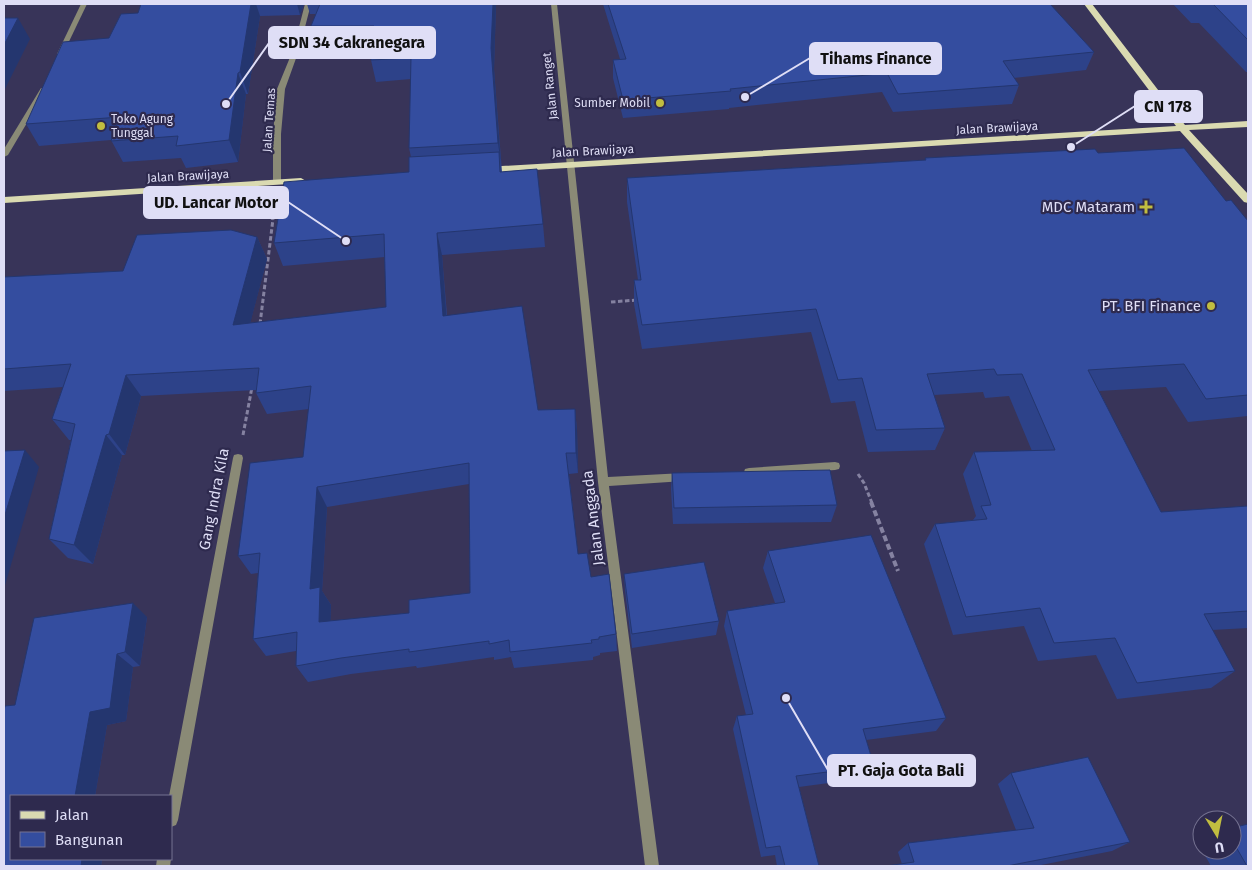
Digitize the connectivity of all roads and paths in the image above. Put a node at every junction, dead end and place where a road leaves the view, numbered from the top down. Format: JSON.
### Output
{"nodes":[{"id":1,"x":84,"y":4,"type":"edge"},
{"id":2,"x":308,"y":4,"type":"edge"},
{"id":3,"x":554,"y":4,"type":"edge"},
{"id":4,"x":1088,"y":4,"type":"edge"},
{"id":5,"x":54,"y":66,"type":"edge"},
{"id":6,"x":46,"y":83,"type":"edge"},
{"id":7,"x":1248,"y":124,"type":"edge"},
{"id":8,"x":1183,"y":129,"type":"junction"},
{"id":9,"x":4,"y":155,"type":"edge"},
{"id":10,"x":569,"y":165,"type":"junction"},
{"id":11,"x":475,"y":171,"type":"edge"},
{"id":12,"x":315,"y":180,"type":"edge"},
{"id":13,"x":277,"y":182,"type":"junction"},
{"id":14,"x":4,"y":200,"type":"edge"},
{"id":15,"x":1248,"y":200,"type":"edge"},
{"id":16,"x":644,"y":299,"type":"edge"},
{"id":17,"x":586,"y":304,"type":"junction"},
{"id":18,"x":259,"y":331,"type":"edge"},
{"id":19,"x":253,"y":381,"type":"edge"},
{"id":20,"x":238,"y":458,"type":"joint"},
{"id":21,"x":834,"y":466,"type":"joint"},
{"id":22,"x":738,"y":473,"type":"edge"},
{"id":23,"x":699,"y":476,"type":"edge"},
{"id":24,"x":603,"y":482,"type":"junction"},
{"id":25,"x":898,"y":571,"type":"dead end"},
{"id":26,"x":172,"y":815,"type":"edge"},
{"id":27,"x":652,"y":866,"type":"edge"}],
"edges":[{"from":1,"to":5,"type":"street"},
{"from":2,"to":13,"type":"street","name":"Jalan Temas"},
{"from":3,"to":10,"type":"street","name":"Jalan Ranget"},
{"from":4,"to":8,"type":"main road"},
{"from":6,"to":9,"type":"street"},
{"from":7,"to":8,"type":"main road","name":"Jalan Brawijaya"},
{"from":8,"to":10,"type":"main road","name":"Jalan Brawijaya"},
{"from":8,"to":15,"type":"main road"},
{"from":10,"to":11,"type":"main road","name":"Jalan Brawijaya"},
{"from":10,"to":17,"type":"street","name":"Jalan Anggada"},
{"from":12,"to":13,"type":"main road","name":"Jalan Brawijaya"},
{"from":13,"to":14,"type":"main road","name":"Jalan Brawijaya"},
{"from":13,"to":18,"type":"path"},
{"from":16,"to":17,"type":"path"},
{"from":17,"to":24,"type":"street","name":"Jalan Anggada"},
{"from":19,"to":20,"type":"path","name":"Gang Indra Kila"},
{"from":20,"to":26,"type":"street","name":"Gang Indra Kila"},
{"from":21,"to":22,"type":"street"},
{"from":21,"to":25,"type":"path"},
{"from":23,"to":24,"type":"street"},
{"from":24,"to":27,"type":"street","name":"Jalan Anggada"}]}
